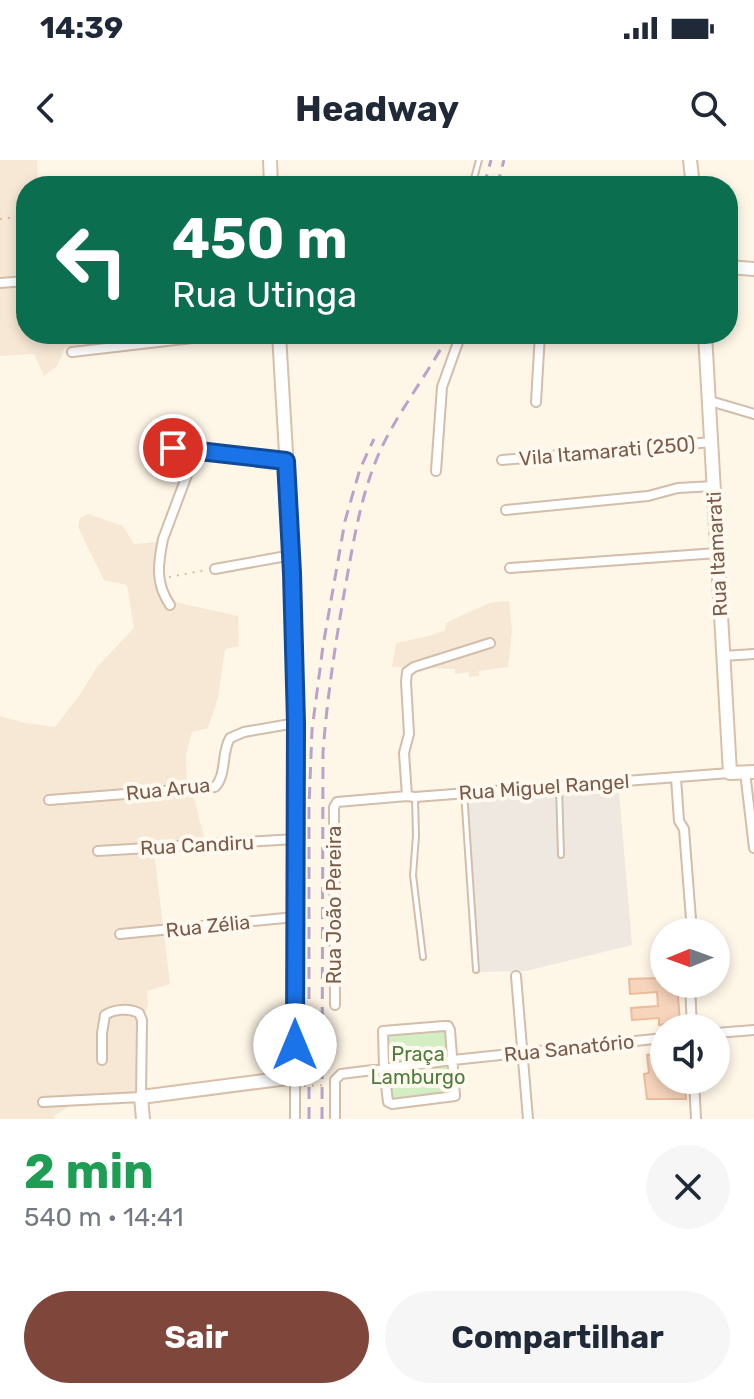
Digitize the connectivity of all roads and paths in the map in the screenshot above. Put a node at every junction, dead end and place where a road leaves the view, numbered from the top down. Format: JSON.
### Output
{"nodes":[{"id":1,"x":141,"y":344,"type":"edge"},
{"id":2,"x":280,"y":344,"type":"edge"},
{"id":3,"x":457,"y":344,"type":"edge"},
{"id":4,"x":539,"y":344,"type":"edge"},
{"id":5,"x":706,"y":344,"type":"edge"},
{"id":6,"x":72,"y":352,"type":"dead end"},
{"id":7,"x":710,"y":401,"type":"junction"},
{"id":8,"x":536,"y":402,"type":"dead end"},
{"id":9,"x":754,"y":414,"type":"edge"},
{"id":10,"x":712,"y":442,"type":"junction"},
{"id":11,"x":173,"y":448,"type":"dead end"},
{"id":12,"x":196,"y":451,"type":"junction"},
{"id":13,"x":502,"y":460,"type":"dead end"},
{"id":14,"x":286,"y":461,"type":"junction"},
{"id":15,"x":436,"y":471,"type":"dead end"},
{"id":16,"x":714,"y":486,"type":"junction"},
{"id":17,"x":506,"y":510,"type":"dead end"},
{"id":18,"x":717,"y":553,"type":"junction"},
{"id":19,"x":292,"y":555,"type":"junction"},
{"id":20,"x":510,"y":568,"type":"dead end"},
{"id":21,"x":215,"y":569,"type":"joint"},
{"id":22,"x":160,"y":579,"type":"junction"},
{"id":23,"x":170,"y":605,"type":"dead end"},
{"id":24,"x":490,"y":643,"type":"dead end"},
{"id":25,"x":754,"y":654,"type":"edge"},
{"id":26,"x":723,"y":656,"type":"junction"},
{"id":27,"x":296,"y":723,"type":"junction"},
{"id":28,"x":750,"y":772,"type":"edge"},
{"id":29,"x":730,"y":773,"type":"junction"},
{"id":30,"x":676,"y":778,"type":"junction"},
{"id":31,"x":559,"y":786,"type":"junction"},
{"id":32,"x":464,"y":792,"type":"junction"},
{"id":33,"x":411,"y":796,"type":"junction"},
{"id":34,"x":49,"y":800,"type":"dead end"},
{"id":35,"x":335,"y":804,"type":"joint"},
{"id":36,"x":295,"y":839,"type":"junction"},
{"id":37,"x":754,"y":848,"type":"edge"},
{"id":38,"x":98,"y":851,"type":"dead end"},
{"id":39,"x":561,"y":855,"type":"dead end"},
{"id":40,"x":295,"y":917,"type":"junction"},
{"id":41,"x":691,"y":918,"type":"edge"},
{"id":42,"x":120,"y":934,"type":"dead end"},
{"id":43,"x":423,"y":957,"type":"dead end"},
{"id":44,"x":476,"y":970,"type":"dead end"},
{"id":45,"x":516,"y":976,"type":"dead end"},
{"id":46,"x":335,"y":1005,"type":"dead end"},
{"id":47,"x":754,"y":1030,"type":"edge"},
{"id":48,"x":730,"y":1032,"type":"edge"},
{"id":49,"x":650,"y":1039,"type":"edge"},
{"id":50,"x":523,"y":1052,"type":"junction"},
{"id":51,"x":102,"y":1060,"type":"dead end"},
{"id":52,"x":453,"y":1060,"type":"junction"},
{"id":53,"x":384,"y":1068,"type":"junction"},
{"id":54,"x":295,"y":1082,"type":"junction"},
{"id":55,"x":335,"y":1082,"type":"junction"},
{"id":56,"x":695,"y":1094,"type":"edge"},
{"id":57,"x":141,"y":1097,"type":"junction"},
{"id":58,"x":43,"y":1102,"type":"dead end"},
{"id":59,"x":143,"y":1119,"type":"edge"},
{"id":60,"x":295,"y":1119,"type":"edge"},
{"id":61,"x":335,"y":1119,"type":"edge"},
{"id":62,"x":528,"y":1119,"type":"edge"},
{"id":63,"x":696,"y":1119,"type":"edge"}],
"edges":[{"from":1,"to":6,"type":"street"},
{"from":2,"to":14,"type":"main road"},
{"from":3,"to":15,"type":"street"},
{"from":4,"to":8,"type":"street"},
{"from":5,"to":7,"type":"main road","name":"Rua Itamarati"},
{"from":7,"to":9,"type":"street"},
{"from":7,"to":10,"type":"main road","name":"Rua Itamarati"},
{"from":10,"to":13,"type":"street","name":"Vila Itamarati (250)"},
{"from":10,"to":16,"type":"main road","name":"Rua Itamarati"},
{"from":11,"to":12,"type":"street"},
{"from":12,"to":14,"type":"street"},
{"from":12,"to":22,"type":"street"},
{"from":14,"to":19,"type":"main road"},
{"from":16,"to":17,"type":"street"},
{"from":16,"to":18,"type":"main road","name":"Rua Itamarati"},
{"from":18,"to":20,"type":"street"},
{"from":18,"to":26,"type":"main road","name":"Rua Itamarati"},
{"from":19,"to":21,"type":"street"},
{"from":19,"to":27,"type":"main road"},
{"from":21,"to":22,"type":"path"},
{"from":22,"to":23,"type":"street"},
{"from":24,"to":33,"type":"street"},
{"from":25,"to":26,"type":"street"},
{"from":26,"to":29,"type":"main road","name":"Rua Itamarati"},
{"from":27,"to":34,"type":"street","name":"Rua Arua"},
{"from":27,"to":36,"type":"main road"},
{"from":28,"to":29,"type":"main road","name":"Rua Miguel Rangel"},
{"from":28,"to":37,"type":"street"},
{"from":29,"to":30,"type":"street","name":"Rua Miguel Rangel"},
{"from":30,"to":31,"type":"street","name":"Rua Miguel Rangel"},
{"from":30,"to":41,"type":"street"},
{"from":31,"to":32,"type":"street","name":"Rua Miguel Rangel"},
{"from":31,"to":39,"type":"lane"},
{"from":32,"to":33,"type":"street","name":"Rua Miguel Rangel"},
{"from":32,"to":44,"type":"lane"},
{"from":33,"to":35,"type":"street","name":"Rua Miguel Rangel"},
{"from":33,"to":43,"type":"lane"},
{"from":35,"to":46,"type":"street","name":"Rua João Pereira"},
{"from":36,"to":38,"type":"street","name":"Rua Candiru"},
{"from":36,"to":40,"type":"main road"},
{"from":40,"to":42,"type":"street","name":"Rua Zélia"},
{"from":40,"to":54,"type":"main road"},
{"from":45,"to":50,"type":"street"},
{"from":47,"to":48,"type":"street"},
{"from":49,"to":50,"type":"street","name":"Rua Sanatório"},
{"from":50,"to":52,"type":"street","name":"Rua Sanatório"},
{"from":50,"to":62,"type":"street"},
{"from":51,"to":57,"type":"street"},
{"from":52,"to":53,"type":"street","name":"Rua Sanatório"},
{"from":52,"to":53,"type":"street"},
{"from":52,"to":53,"type":"street"},
{"from":53,"to":55,"type":"street","name":"Rua Sanatório"},
{"from":54,"to":55,"type":"path"},
{"from":54,"to":57,"type":"main road"},
{"from":54,"to":60,"type":"street"},
{"from":55,"to":61,"type":"street"},
{"from":56,"to":63,"type":"street"},
{"from":57,"to":58,"type":"street"},
{"from":57,"to":59,"type":"main road"}]}
